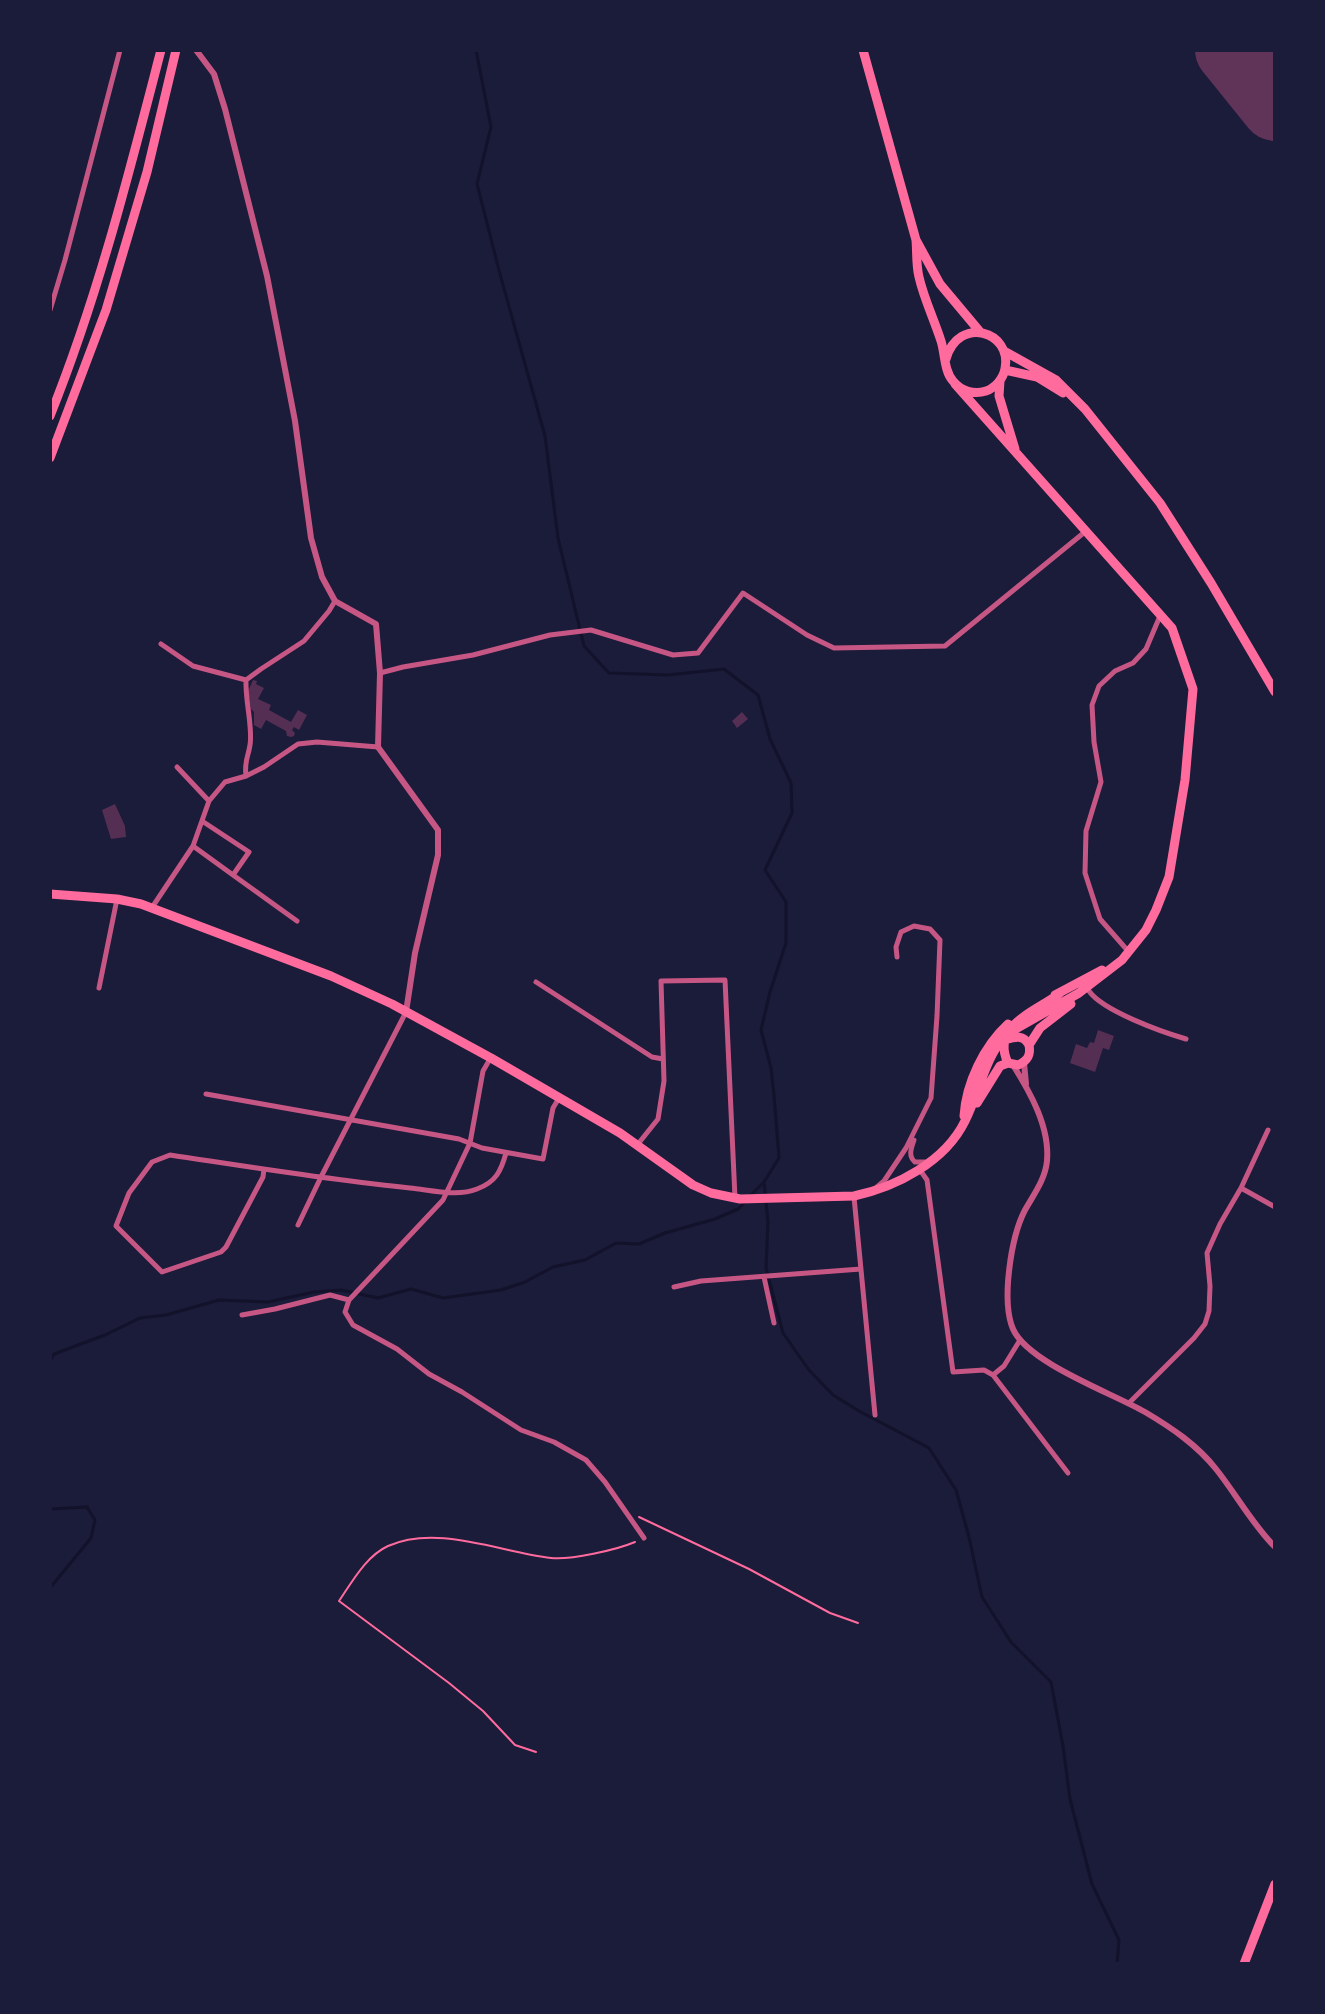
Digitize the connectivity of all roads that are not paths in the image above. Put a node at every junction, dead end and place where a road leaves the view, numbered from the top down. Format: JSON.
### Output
{"nodes":[{"id":1,"x":161,"y":50,"type":"edge"},
{"id":2,"x":176,"y":50,"type":"edge"},
{"id":3,"x":196,"y":50,"type":"edge"},
{"id":4,"x":863,"y":50,"type":"edge"},
{"id":5,"x":119,"y":51,"type":"edge"},
{"id":6,"x":916,"y":240,"type":"junction"},
{"id":7,"x":50,"y":310,"type":"edge"},
{"id":8,"x":981,"y":333,"type":"junction"},
{"id":9,"x":1004,"y":351,"type":"junction"},
{"id":10,"x":946,"y":359,"type":"junction"},
{"id":11,"x":1005,"y":370,"type":"junction"},
{"id":12,"x":1000,"y":381,"type":"junction"},
{"id":13,"x":955,"y":384,"type":"junction"},
{"id":14,"x":1085,"y":409,"type":"junction"},
{"id":15,"x":50,"y":416,"type":"edge"},
{"id":16,"x":1016,"y":452,"type":"junction"},
{"id":17,"x":50,"y":458,"type":"edge"},
{"id":18,"x":1087,"y":531,"type":"junction"},
{"id":19,"x":335,"y":601,"type":"junction"},
{"id":20,"x":1161,"y":615,"type":"junction"},
{"id":21,"x":161,"y":644,"type":"dead end"},
{"id":22,"x":380,"y":673,"type":"junction"},
{"id":23,"x":246,"y":680,"type":"junction"},
{"id":24,"x":1275,"y":692,"type":"edge"},
{"id":25,"x":378,"y":747,"type":"junction"},
{"id":26,"x":177,"y":767,"type":"dead end"},
{"id":27,"x":246,"y":776,"type":"junction"},
{"id":28,"x":209,"y":801,"type":"junction"},
{"id":29,"x":202,"y":821,"type":"junction"},
{"id":30,"x":193,"y":846,"type":"junction"},
{"id":31,"x":233,"y":875,"type":"junction"},
{"id":32,"x":50,"y":894,"type":"edge"},
{"id":33,"x":117,"y":899,"type":"junction"},
{"id":34,"x":151,"y":909,"type":"junction"},
{"id":35,"x":297,"y":921,"type":"dead end"},
{"id":36,"x":1125,"y":956,"type":"junction"},
{"id":37,"x":897,"y":957,"type":"dead end"},
{"id":38,"x":536,"y":982,"type":"dead end"},
{"id":39,"x":99,"y":988,"type":"dead end"},
{"id":40,"x":1089,"y":991,"type":"junction"},
{"id":41,"x":1060,"y":993,"type":"junction"},
{"id":42,"x":406,"y":1012,"type":"junction"},
{"id":43,"x":1004,"y":1039,"type":"junction"},
{"id":44,"x":1186,"y":1039,"type":"dead end"},
{"id":45,"x":1029,"y":1045,"type":"junction"},
{"id":46,"x":491,"y":1058,"type":"junction"},
{"id":47,"x":663,"y":1059,"type":"junction"},
{"id":48,"x":1015,"y":1063,"type":"junction"},
{"id":49,"x":971,"y":1086,"type":"junction"},
{"id":50,"x":206,"y":1094,"type":"dead end"},
{"id":51,"x":559,"y":1098,"type":"junction"},
{"id":52,"x":350,"y":1118,"type":"junction"},
{"id":53,"x":964,"y":1124,"type":"junction"},
{"id":54,"x":917,"y":1128,"type":"junction"},
{"id":55,"x":1268,"y":1130,"type":"dead end"},
{"id":56,"x":470,"y":1143,"type":"junction"},
{"id":57,"x":638,"y":1144,"type":"junction"},
{"id":58,"x":506,"y":1153,"type":"junction"},
{"id":59,"x":929,"y":1161,"type":"junction"},
{"id":60,"x":264,"y":1169,"type":"junction"},
{"id":61,"x":919,"y":1169,"type":"junction"},
{"id":62,"x":321,"y":1177,"type":"junction"},
{"id":63,"x":1241,"y":1188,"type":"junction"},
{"id":64,"x":448,"y":1192,"type":"junction"},
{"id":65,"x":871,"y":1192,"type":"junction"},
{"id":66,"x":854,"y":1196,"type":"junction"},
{"id":67,"x":737,"y":1198,"type":"junction"},
{"id":68,"x":1275,"y":1207,"type":"edge"},
{"id":69,"x":298,"y":1225,"type":"dead end"},
{"id":70,"x":861,"y":1269,"type":"junction"},
{"id":71,"x":764,"y":1277,"type":"junction"},
{"id":72,"x":674,"y":1287,"type":"dead end"},
{"id":73,"x":349,"y":1300,"type":"junction"},
{"id":74,"x":242,"y":1315,"type":"dead end"},
{"id":75,"x":774,"y":1323,"type":"dead end"},
{"id":76,"x":1020,"y":1340,"type":"junction"},
{"id":77,"x":993,"y":1375,"type":"junction"},
{"id":78,"x":1129,"y":1403,"type":"junction"},
{"id":79,"x":875,"y":1415,"type":"dead end"},
{"id":80,"x":1068,"y":1473,"type":"dead end"},
{"id":81,"x":644,"y":1538,"type":"road end"},
{"id":82,"x":1275,"y":1547,"type":"edge"},
{"id":83,"x":1275,"y":1884,"type":"edge"},
{"id":84,"x":1244,"y":1964,"type":"edge"}],
"edges":[{"from":1,"to":15,"type":"highway"},
{"from":2,"to":17,"type":"highway"},
{"from":3,"to":19,"type":"street"},
{"from":4,"to":6,"type":"highway"},
{"from":5,"to":7,"type":"street"},
{"from":6,"to":8,"type":"highway"},
{"from":6,"to":10,"type":"highway"},
{"from":8,"to":9,"type":"highway"},
{"from":8,"to":10,"type":"highway"},
{"from":9,"to":11,"type":"highway"},
{"from":9,"to":14,"type":"highway"},
{"from":10,"to":13,"type":"highway"},
{"from":11,"to":12,"type":"highway"},
{"from":11,"to":14,"type":"highway"},
{"from":12,"to":13,"type":"highway"},
{"from":12,"to":16,"type":"highway"},
{"from":13,"to":16,"type":"highway"},
{"from":14,"to":24,"type":"highway"},
{"from":16,"to":18,"type":"highway"},
{"from":18,"to":20,"type":"highway"},
{"from":18,"to":22,"type":"street"},
{"from":19,"to":22,"type":"street"},
{"from":19,"to":23,"type":"street"},
{"from":20,"to":36,"type":"highway"},
{"from":20,"to":36,"type":"street"},
{"from":21,"to":23,"type":"street"},
{"from":22,"to":25,"type":"street"},
{"from":23,"to":27,"type":"street"},
{"from":25,"to":27,"type":"street"},
{"from":25,"to":42,"type":"street"},
{"from":26,"to":28,"type":"street"},
{"from":27,"to":28,"type":"street"},
{"from":28,"to":29,"type":"street"},
{"from":29,"to":30,"type":"street"},
{"from":29,"to":31,"type":"street"},
{"from":30,"to":31,"type":"street"},
{"from":30,"to":34,"type":"street"},
{"from":31,"to":35,"type":"street"},
{"from":32,"to":33,"type":"highway"},
{"from":33,"to":34,"type":"highway"},
{"from":33,"to":39,"type":"street"},
{"from":34,"to":42,"type":"highway"},
{"from":36,"to":40,"type":"highway"},
{"from":36,"to":41,"type":"highway"},
{"from":36,"to":43,"type":"highway"},
{"from":37,"to":54,"type":"street"},
{"from":38,"to":47,"type":"street"},
{"from":40,"to":44,"type":"street"},
{"from":40,"to":45,"type":"highway"},
{"from":41,"to":43,"type":"highway"},
{"from":41,"to":49,"type":"highway"},
{"from":42,"to":46,"type":"highway"},
{"from":42,"to":52,"type":"street"},
{"from":43,"to":45,"type":"highway"},
{"from":43,"to":48,"type":"highway"},
{"from":43,"to":49,"type":"highway"},
{"from":43,"to":53,"type":"highway"},
{"from":45,"to":48,"type":"highway"},
{"from":46,"to":51,"type":"highway"},
{"from":46,"to":56,"type":"street"},
{"from":47,"to":57,"type":"street"},
{"from":47,"to":67,"type":"street"},
{"from":48,"to":53,"type":"highway"},
{"from":48,"to":76,"type":"street"},
{"from":49,"to":53,"type":"highway"},
{"from":50,"to":52,"type":"street"},
{"from":51,"to":57,"type":"highway"},
{"from":51,"to":58,"type":"street"},
{"from":52,"to":56,"type":"street"},
{"from":52,"to":62,"type":"street"},
{"from":53,"to":59,"type":"highway"},
{"from":54,"to":59,"type":"street"},
{"from":54,"to":65,"type":"street"},
{"from":55,"to":63,"type":"street"},
{"from":56,"to":58,"type":"street"},
{"from":56,"to":64,"type":"street"},
{"from":57,"to":67,"type":"highway"},
{"from":58,"to":64,"type":"street"},
{"from":59,"to":61,"type":"highway"},
{"from":60,"to":60,"type":"street"},
{"from":60,"to":62,"type":"street"},
{"from":61,"to":65,"type":"highway"},
{"from":61,"to":77,"type":"street"},
{"from":62,"to":64,"type":"street"},
{"from":62,"to":69,"type":"street"},
{"from":63,"to":68,"type":"street"},
{"from":63,"to":78,"type":"street"},
{"from":64,"to":73,"type":"street"},
{"from":65,"to":66,"type":"highway"},
{"from":66,"to":67,"type":"highway"},
{"from":66,"to":70,"type":"street"},
{"from":70,"to":71,"type":"street"},
{"from":70,"to":79,"type":"street"},
{"from":71,"to":72,"type":"street"},
{"from":71,"to":75,"type":"street"},
{"from":73,"to":74,"type":"street"},
{"from":73,"to":81,"type":"street"},
{"from":76,"to":77,"type":"street"},
{"from":76,"to":78,"type":"street"},
{"from":77,"to":80,"type":"street"},
{"from":78,"to":82,"type":"street"},
{"from":83,"to":84,"type":"highway"}]}
